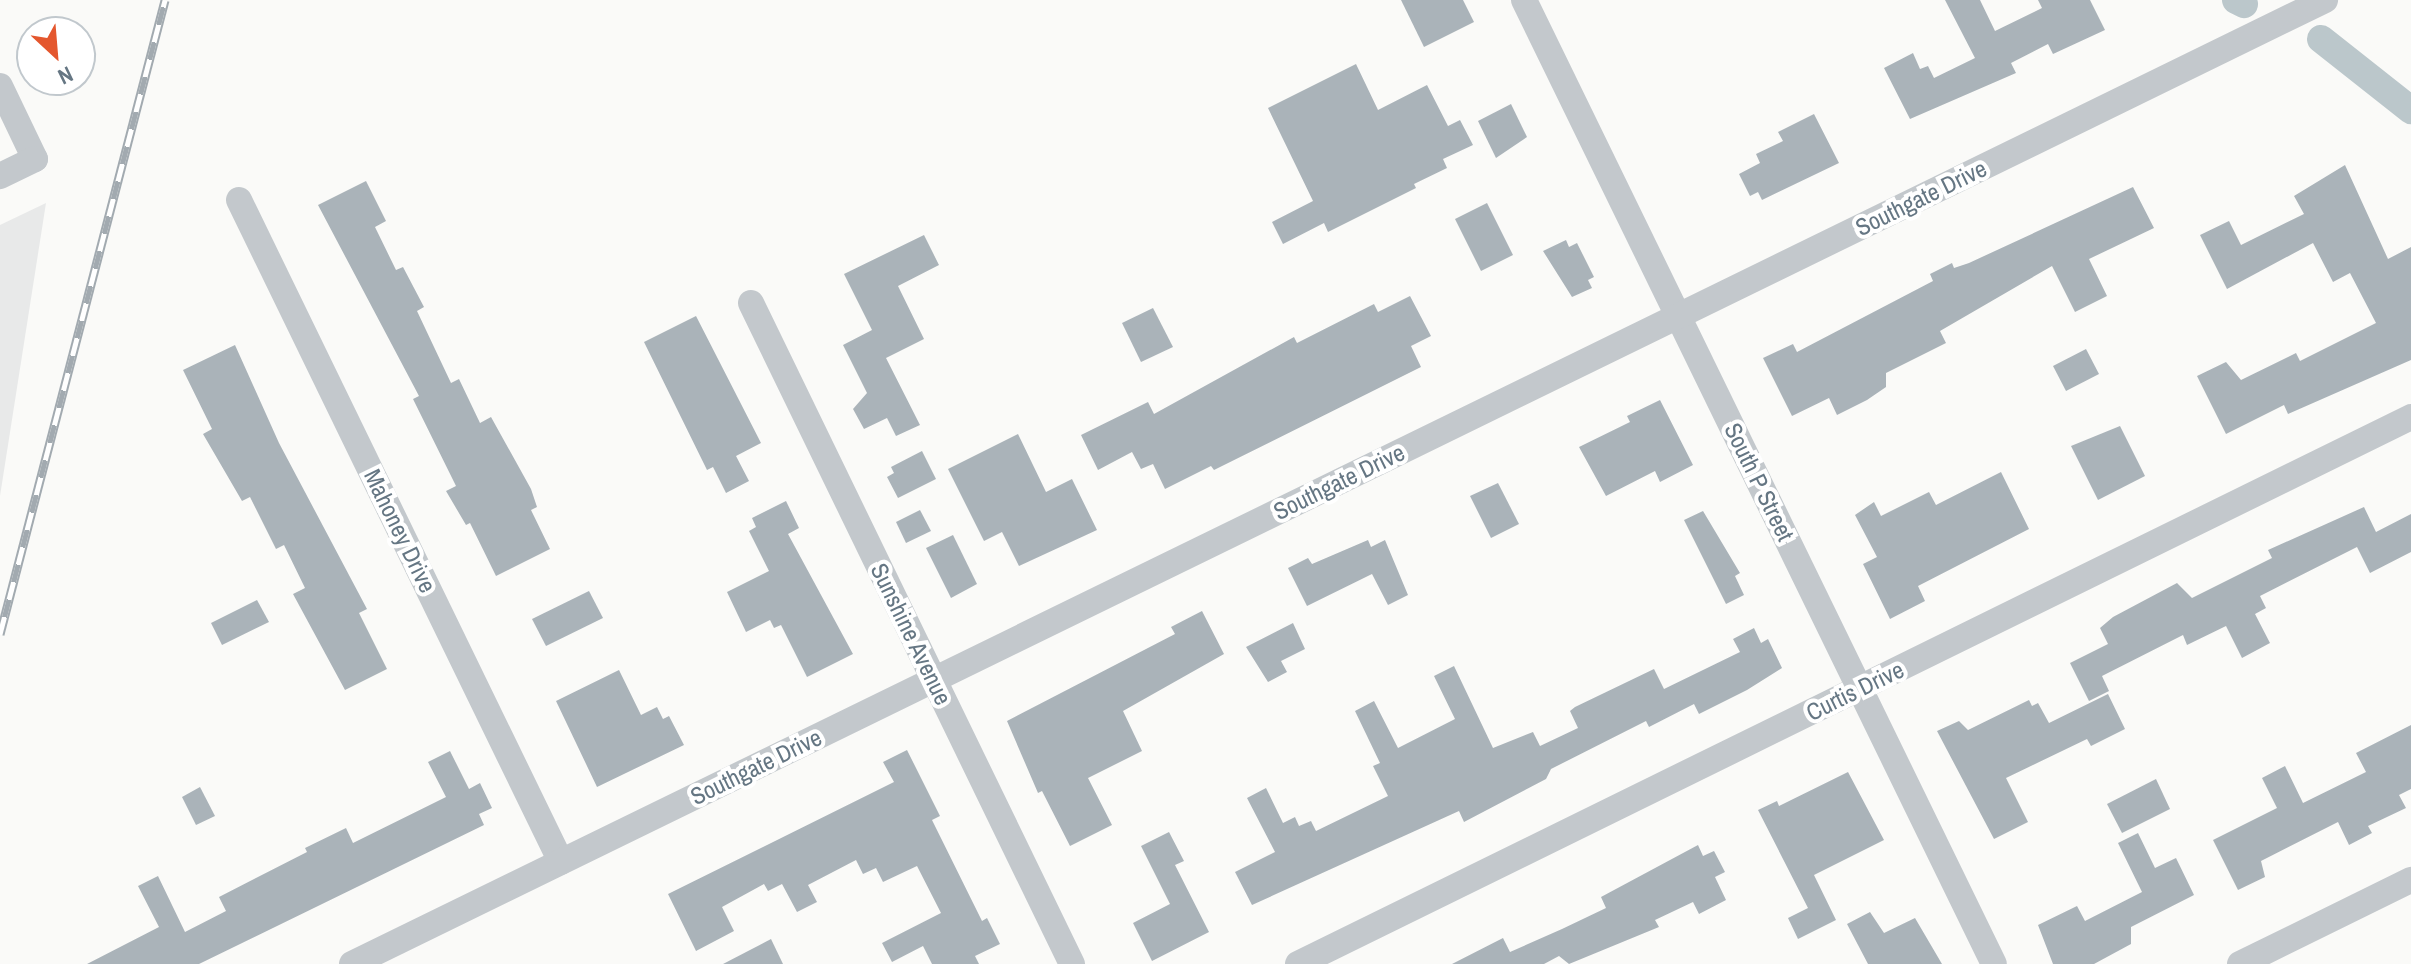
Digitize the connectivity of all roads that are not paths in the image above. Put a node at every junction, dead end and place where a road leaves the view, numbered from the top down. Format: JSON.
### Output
{"nodes":[{"id":1,"x":1524,"y":0,"type":"edge"},
{"id":2,"x":2325,"y":0,"type":"edge"},
{"id":3,"x":0,"y":86,"type":"edge"},
{"id":4,"x":0,"y":176,"type":"edge"},
{"id":5,"x":239,"y":200,"type":"dead end"},
{"id":6,"x":751,"y":303,"type":"dead end"},
{"id":7,"x":1678,"y":316,"type":"junction"},
{"id":8,"x":2411,"y":417,"type":"edge"},
{"id":9,"x":933,"y":680,"type":"junction"},
{"id":10,"x":1860,"y":689,"type":"junction"},
{"id":11,"x":561,"y":862,"type":"junction"},
{"id":12,"x":2411,"y":880,"type":"edge"},
{"id":13,"x":352,"y":964,"type":"edge"},
{"id":14,"x":1072,"y":964,"type":"edge"},
{"id":15,"x":1298,"y":964,"type":"edge"},
{"id":16,"x":1994,"y":964,"type":"edge"},
{"id":17,"x":2240,"y":964,"type":"edge"}],
"edges":[{"from":1,"to":7,"type":"street","name":"South P Street"},
{"from":2,"to":7,"type":"street","name":"Southgate Drive"},
{"from":3,"to":4,"type":"street"},
{"from":5,"to":11,"type":"street","name":"Mahoney Drive"},
{"from":6,"to":9,"type":"street","name":"Sunshine Avenue"},
{"from":7,"to":9,"type":"street","name":"Southgate Drive"},
{"from":7,"to":10,"type":"street","name":"South P Street"},
{"from":8,"to":10,"type":"street","name":"Curtis Drive"},
{"from":9,"to":11,"type":"street","name":"Southgate Drive"},
{"from":9,"to":14,"type":"street","name":"Sunshine Avenue"},
{"from":10,"to":15,"type":"street","name":"Curtis Drive"},
{"from":10,"to":16,"type":"street","name":"South P Street"},
{"from":11,"to":13,"type":"street","name":"Southgate Drive"},
{"from":12,"to":17,"type":"street"}]}
